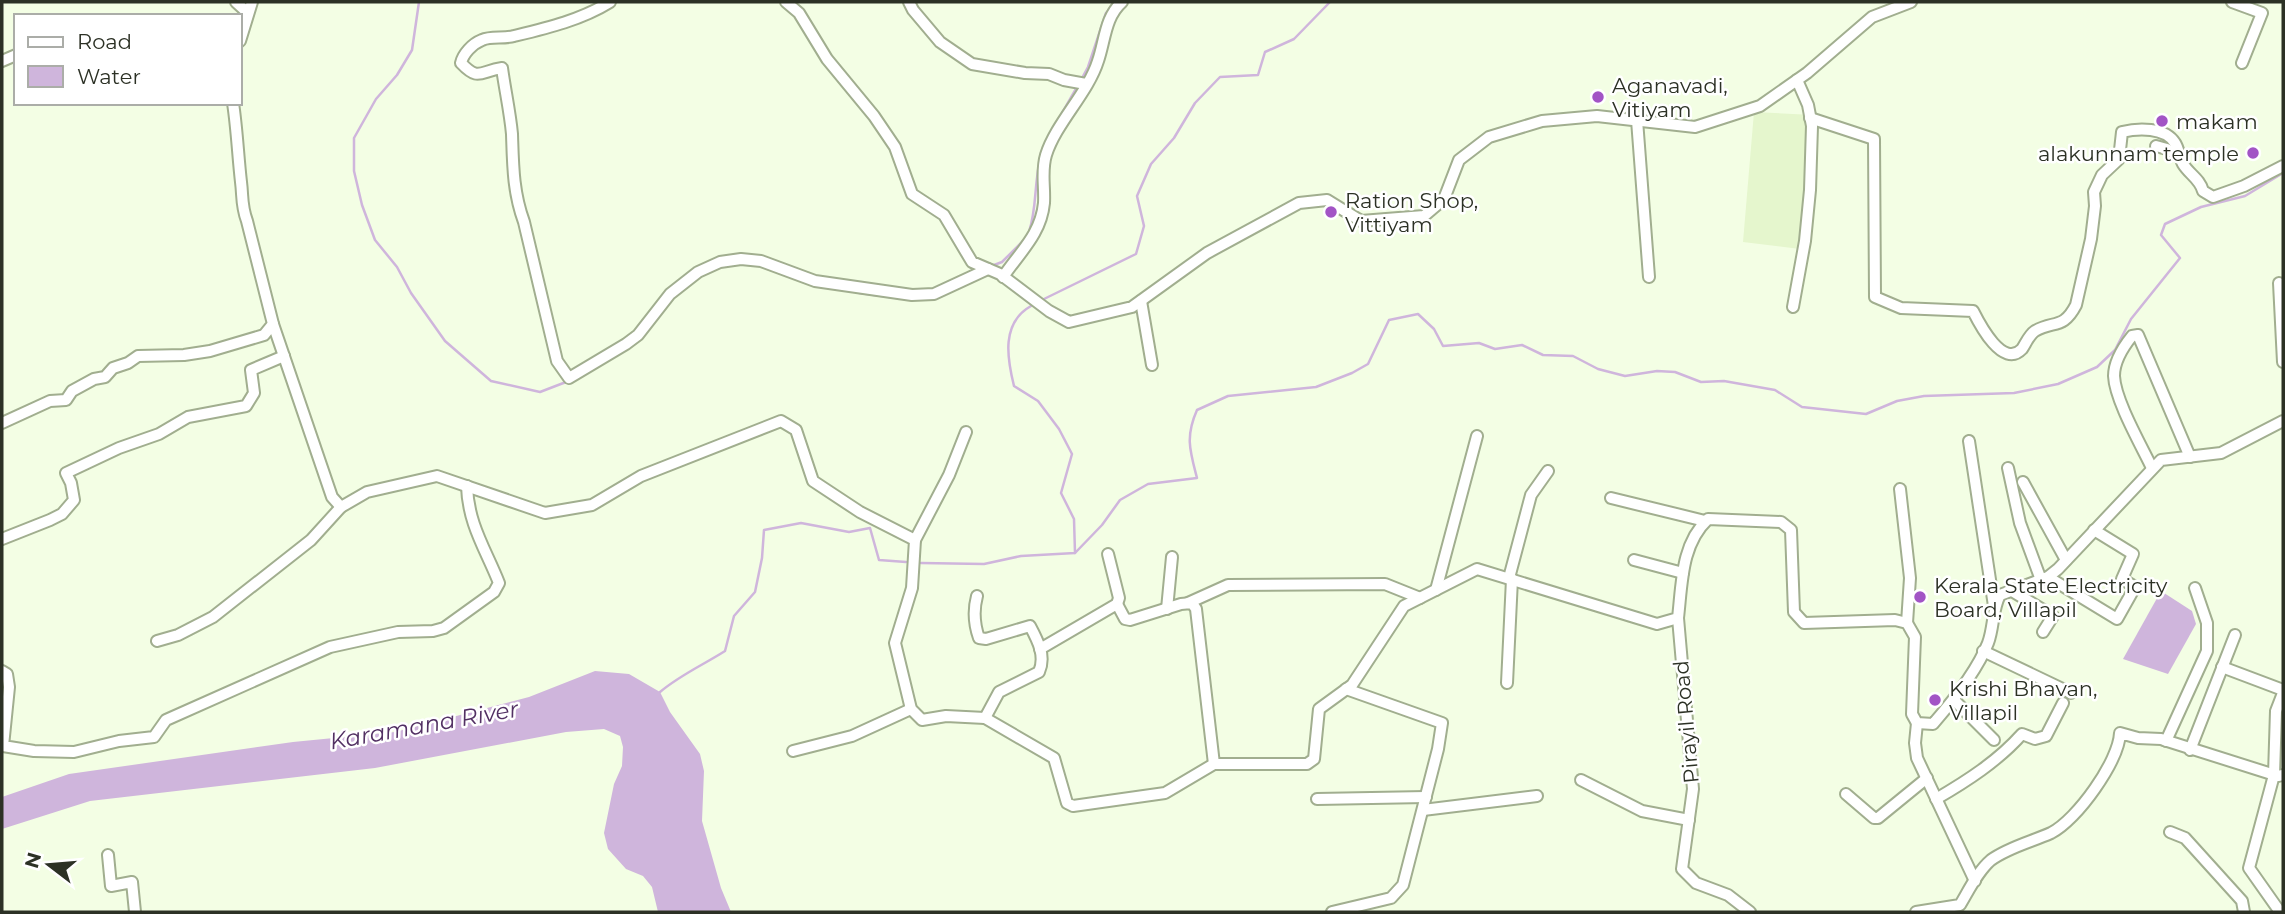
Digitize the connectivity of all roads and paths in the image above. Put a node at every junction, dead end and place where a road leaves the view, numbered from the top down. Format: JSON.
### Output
{"nodes":[{"id":1,"x":236,"y":2,"type":"edge"},
{"id":2,"x":610,"y":2,"type":"edge"},
{"id":3,"x":786,"y":2,"type":"edge"},
{"id":4,"x":909,"y":2,"type":"edge"},
{"id":5,"x":1122,"y":2,"type":"edge"},
{"id":6,"x":1911,"y":2,"type":"edge"},
{"id":7,"x":2232,"y":2,"type":"edge"},
{"id":8,"x":250,"y":7,"type":"edge"},
{"id":9,"x":242,"y":34,"type":"edge"},
{"id":10,"x":2242,"y":64,"type":"dead end"},
{"id":11,"x":1797,"y":80,"type":"junction"},
{"id":12,"x":1081,"y":83,"type":"junction"},
{"id":13,"x":233,"y":105,"type":"edge"},
{"id":14,"x":1636,"y":120,"type":"junction"},
{"id":15,"x":1811,"y":122,"type":"junction"},
{"id":16,"x":2156,"y":146,"type":"dead end"},
{"id":17,"x":2179,"y":156,"type":"junction"},
{"id":18,"x":2283,"y":166,"type":"edge"},
{"id":19,"x":988,"y":269,"type":"junction"},
{"id":20,"x":1003,"y":276,"type":"junction"},
{"id":21,"x":1649,"y":277,"type":"dead end"},
{"id":22,"x":2278,"y":283,"type":"dead end"},
{"id":23,"x":1141,"y":301,"type":"junction"},
{"id":24,"x":1793,"y":307,"type":"dead end"},
{"id":25,"x":273,"y":324,"type":"junction"},
{"id":26,"x":284,"y":356,"type":"junction"},
{"id":27,"x":2283,"y":362,"type":"edge"},
{"id":28,"x":1152,"y":365,"type":"dead end"},
{"id":29,"x":2283,"y":421,"type":"edge"},
{"id":30,"x":2,"y":423,"type":"edge"},
{"id":31,"x":966,"y":432,"type":"dead end"},
{"id":32,"x":1477,"y":436,"type":"dead end"},
{"id":33,"x":1969,"y":441,"type":"dead end"},
{"id":34,"x":2190,"y":457,"type":"junction"},
{"id":35,"x":2008,"y":468,"type":"dead end"},
{"id":36,"x":2152,"y":468,"type":"junction"},
{"id":37,"x":1548,"y":471,"type":"dead end"},
{"id":38,"x":2023,"y":482,"type":"dead end"},
{"id":39,"x":467,"y":486,"type":"junction"},
{"id":40,"x":1900,"y":489,"type":"dead end"},
{"id":41,"x":1611,"y":498,"type":"dead end"},
{"id":42,"x":341,"y":507,"type":"junction"},
{"id":43,"x":1705,"y":522,"type":"junction"},
{"id":44,"x":2095,"y":530,"type":"junction"},
{"id":45,"x":2,"y":539,"type":"edge"},
{"id":46,"x":915,"y":540,"type":"junction"},
{"id":47,"x":1108,"y":554,"type":"dead end"},
{"id":48,"x":1172,"y":557,"type":"dead end"},
{"id":49,"x":1634,"y":560,"type":"dead end"},
{"id":50,"x":2066,"y":560,"type":"junction"},
{"id":51,"x":1683,"y":573,"type":"junction"},
{"id":52,"x":1511,"y":578,"type":"junction"},
{"id":53,"x":2044,"y":578,"type":"junction"},
{"id":54,"x":2195,"y":588,"type":"dead end"},
{"id":55,"x":1436,"y":590,"type":"junction"},
{"id":56,"x":2012,"y":591,"type":"junction"},
{"id":57,"x":977,"y":596,"type":"dead end"},
{"id":58,"x":1420,"y":598,"type":"junction"},
{"id":59,"x":1188,"y":603,"type":"junction"},
{"id":60,"x":1117,"y":604,"type":"junction"},
{"id":61,"x":1994,"y":606,"type":"junction"},
{"id":62,"x":1167,"y":609,"type":"junction"},
{"id":63,"x":1678,"y":618,"type":"junction"},
{"id":64,"x":1907,"y":624,"type":"junction"},
{"id":65,"x":2043,"y":632,"type":"dead end"},
{"id":66,"x":2235,"y":635,"type":"dead end"},
{"id":67,"x":157,"y":641,"type":"dead end"},
{"id":68,"x":1040,"y":649,"type":"junction"},
{"id":69,"x":1983,"y":651,"type":"junction"},
{"id":70,"x":2222,"y":667,"type":"junction"},
{"id":71,"x":2,"y":671,"type":"edge"},
{"id":72,"x":1507,"y":683,"type":"dead end"},
{"id":73,"x":1346,"y":689,"type":"junction"},
{"id":74,"x":2283,"y":691,"type":"edge"},
{"id":75,"x":2071,"y":693,"type":"dead end"},
{"id":76,"x":1954,"y":700,"type":"junction"},
{"id":77,"x":2063,"y":703,"type":"dead end"},
{"id":78,"x":911,"y":709,"type":"junction"},
{"id":79,"x":985,"y":718,"type":"junction"},
{"id":80,"x":1917,"y":723,"type":"junction"},
{"id":81,"x":1994,"y":740,"type":"dead end"},
{"id":82,"x":2166,"y":741,"type":"junction"},
{"id":83,"x":2190,"y":750,"type":"junction"},
{"id":84,"x":793,"y":751,"type":"dead end"},
{"id":85,"x":1214,"y":764,"type":"junction"},
{"id":86,"x":2278,"y":775,"type":"edge"},
{"id":87,"x":1927,"y":778,"type":"junction"},
{"id":88,"x":1581,"y":780,"type":"dead end"},
{"id":89,"x":1846,"y":794,"type":"dead end"},
{"id":90,"x":1537,"y":796,"type":"dead end"},
{"id":91,"x":1426,"y":797,"type":"junction"},
{"id":92,"x":1317,"y":799,"type":"dead end"},
{"id":93,"x":1936,"y":799,"type":"junction"},
{"id":94,"x":1423,"y":810,"type":"junction"},
{"id":95,"x":1689,"y":820,"type":"junction"},
{"id":96,"x":2170,"y":832,"type":"dead end"},
{"id":97,"x":108,"y":855,"type":"dead end"},
{"id":98,"x":1975,"y":881,"type":"junction"},
{"id":99,"x":135,"y":912,"type":"edge"},
{"id":100,"x":1332,"y":912,"type":"edge"},
{"id":101,"x":1750,"y":912,"type":"edge"},
{"id":102,"x":1916,"y":912,"type":"edge"},
{"id":103,"x":2244,"y":912,"type":"edge"},
{"id":104,"x":2280,"y":912,"type":"edge"}],
"edges":[{"from":1,"to":8,"type":"street"},
{"from":2,"to":19,"type":"street"},
{"from":3,"to":19,"type":"street"},
{"from":4,"to":12,"type":"street"},
{"from":5,"to":12,"type":"street"},
{"from":6,"to":11,"type":"street"},
{"from":7,"to":10,"type":"street"},
{"from":8,"to":9,"type":"street"},
{"from":11,"to":14,"type":"street"},
{"from":11,"to":15,"type":"street"},
{"from":12,"to":20,"type":"street"},
{"from":13,"to":25,"type":"street"},
{"from":14,"to":21,"type":"street"},
{"from":14,"to":23,"type":"street"},
{"from":15,"to":17,"type":"street"},
{"from":15,"to":24,"type":"street"},
{"from":16,"to":17,"type":"street"},
{"from":17,"to":18,"type":"street"},
{"from":19,"to":20,"type":"street"},
{"from":20,"to":23,"type":"street"},
{"from":22,"to":27,"type":"street"},
{"from":23,"to":28,"type":"street"},
{"from":25,"to":26,"type":"street"},
{"from":25,"to":30,"type":"street"},
{"from":26,"to":42,"type":"street"},
{"from":26,"to":45,"type":"street"},
{"from":29,"to":34,"type":"street"},
{"from":31,"to":46,"type":"street"},
{"from":32,"to":55,"type":"street"},
{"from":33,"to":61,"type":"street"},
{"from":34,"to":36,"type":"street"},
{"from":34,"to":36,"type":"street"},
{"from":35,"to":53,"type":"street"},
{"from":36,"to":44,"type":"street"},
{"from":37,"to":52,"type":"street"},
{"from":38,"to":50,"type":"street"},
{"from":39,"to":42,"type":"street"},
{"from":39,"to":46,"type":"street"},
{"from":39,"to":71,"type":"street"},
{"from":40,"to":64,"type":"street"},
{"from":41,"to":43,"type":"street"},
{"from":42,"to":67,"type":"street"},
{"from":43,"to":51,"type":"street","name":"Pirayil Road"},
{"from":43,"to":64,"type":"street"},
{"from":44,"to":50,"type":"street"},
{"from":44,"to":53,"type":"street"},
{"from":46,"to":78,"type":"street"},
{"from":47,"to":60,"type":"street"},
{"from":48,"to":62,"type":"street"},
{"from":49,"to":51,"type":"street"},
{"from":50,"to":53,"type":"street"},
{"from":51,"to":63,"type":"street","name":"Pirayil Road"},
{"from":52,"to":55,"type":"street"},
{"from":52,"to":63,"type":"street"},
{"from":52,"to":72,"type":"street"},
{"from":53,"to":56,"type":"street"},
{"from":54,"to":82,"type":"street"},
{"from":55,"to":58,"type":"street"},
{"from":56,"to":61,"type":"street"},
{"from":56,"to":65,"type":"street"},
{"from":57,"to":68,"type":"street"},
{"from":58,"to":59,"type":"street"},
{"from":58,"to":73,"type":"street"},
{"from":59,"to":62,"type":"street"},
{"from":59,"to":85,"type":"street"},
{"from":60,"to":62,"type":"street"},
{"from":60,"to":68,"type":"street"},
{"from":61,"to":69,"type":"street"},
{"from":63,"to":95,"type":"street","name":"Pirayil Road"},
{"from":64,"to":80,"type":"street"},
{"from":66,"to":70,"type":"street"},
{"from":68,"to":79,"type":"street"},
{"from":69,"to":75,"type":"street"},
{"from":69,"to":76,"type":"street"},
{"from":70,"to":74,"type":"street"},
{"from":70,"to":83,"type":"street"},
{"from":73,"to":85,"type":"street"},
{"from":73,"to":91,"type":"street"},
{"from":74,"to":86,"type":"street"},
{"from":76,"to":80,"type":"street"},
{"from":76,"to":81,"type":"street"},
{"from":77,"to":93,"type":"street"},
{"from":78,"to":79,"type":"street"},
{"from":78,"to":84,"type":"street"},
{"from":79,"to":85,"type":"street"},
{"from":80,"to":87,"type":"street"},
{"from":82,"to":83,"type":"street"},
{"from":82,"to":98,"type":"street"},
{"from":83,"to":86,"type":"street"},
{"from":86,"to":104,"type":"street"},
{"from":87,"to":89,"type":"street"},
{"from":87,"to":93,"type":"street"},
{"from":88,"to":95,"type":"street"},
{"from":90,"to":94,"type":"street"},
{"from":91,"to":92,"type":"street"},
{"from":91,"to":94,"type":"street"},
{"from":93,"to":98,"type":"street"},
{"from":94,"to":100,"type":"street"},
{"from":95,"to":101,"type":"street","name":"Pirayil Road"},
{"from":96,"to":103,"type":"street"},
{"from":97,"to":99,"type":"street"},
{"from":98,"to":102,"type":"street"}]}
